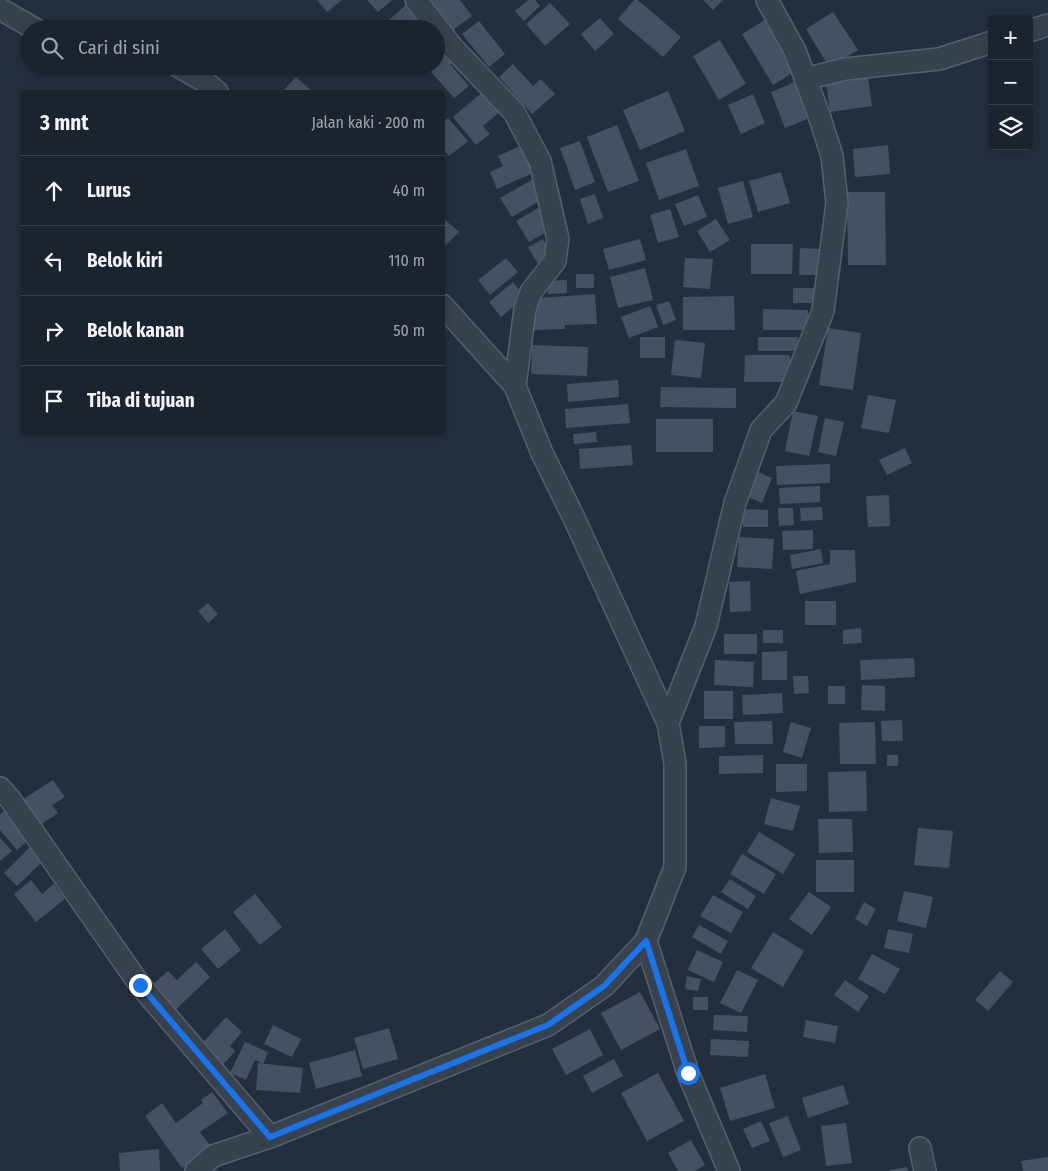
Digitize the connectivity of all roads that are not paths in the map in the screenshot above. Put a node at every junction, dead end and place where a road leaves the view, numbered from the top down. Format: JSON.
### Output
{"nodes":[{"id":1,"x":416,"y":0,"type":"edge"},
{"id":2,"x":766,"y":0,"type":"edge"},
{"id":3,"x":0,"y":9,"type":"edge"},
{"id":4,"x":20,"y":20,"type":"edge"},
{"id":5,"x":431,"y":20,"type":"edge"},
{"id":6,"x":1048,"y":26,"type":"edge"},
{"id":7,"x":1033,"y":30,"type":"edge"},
{"id":8,"x":445,"y":38,"type":"edge"},
{"id":9,"x":988,"y":43,"type":"edge"},
{"id":10,"x":193,"y":75,"type":"edge"},
{"id":11,"x":806,"y":78,"type":"junction"},
{"id":12,"x":214,"y":90,"type":"edge"},
{"id":13,"x":445,"y":308,"type":"edge"},
{"id":14,"x":515,"y":386,"type":"junction"},
{"id":15,"x":668,"y":723,"type":"junction"},
{"id":16,"x":0,"y":788,"type":"edge"},
{"id":17,"x":646,"y":941,"type":"junction"},
{"id":18,"x":270,"y":1137,"type":"junction"},
{"id":19,"x":920,"y":1148,"type":"dead end"},
{"id":20,"x":196,"y":1171,"type":"edge"},
{"id":21,"x":729,"y":1171,"type":"edge"},
{"id":22,"x":924,"y":1171,"type":"edge"}],
"edges":[{"from":1,"to":5,"type":"street"},
{"from":2,"to":11,"type":"street"},
{"from":3,"to":4,"type":"street"},
{"from":6,"to":7,"type":"street"},
{"from":8,"to":14,"type":"street"},
{"from":9,"to":11,"type":"street"},
{"from":10,"to":12,"type":"street"},
{"from":11,"to":15,"type":"street"},
{"from":13,"to":14,"type":"street"},
{"from":14,"to":15,"type":"street"},
{"from":15,"to":17,"type":"street"},
{"from":16,"to":18,"type":"street"},
{"from":17,"to":18,"type":"street"},
{"from":17,"to":21,"type":"street"},
{"from":18,"to":20,"type":"street"},
{"from":19,"to":22,"type":"street"}]}
